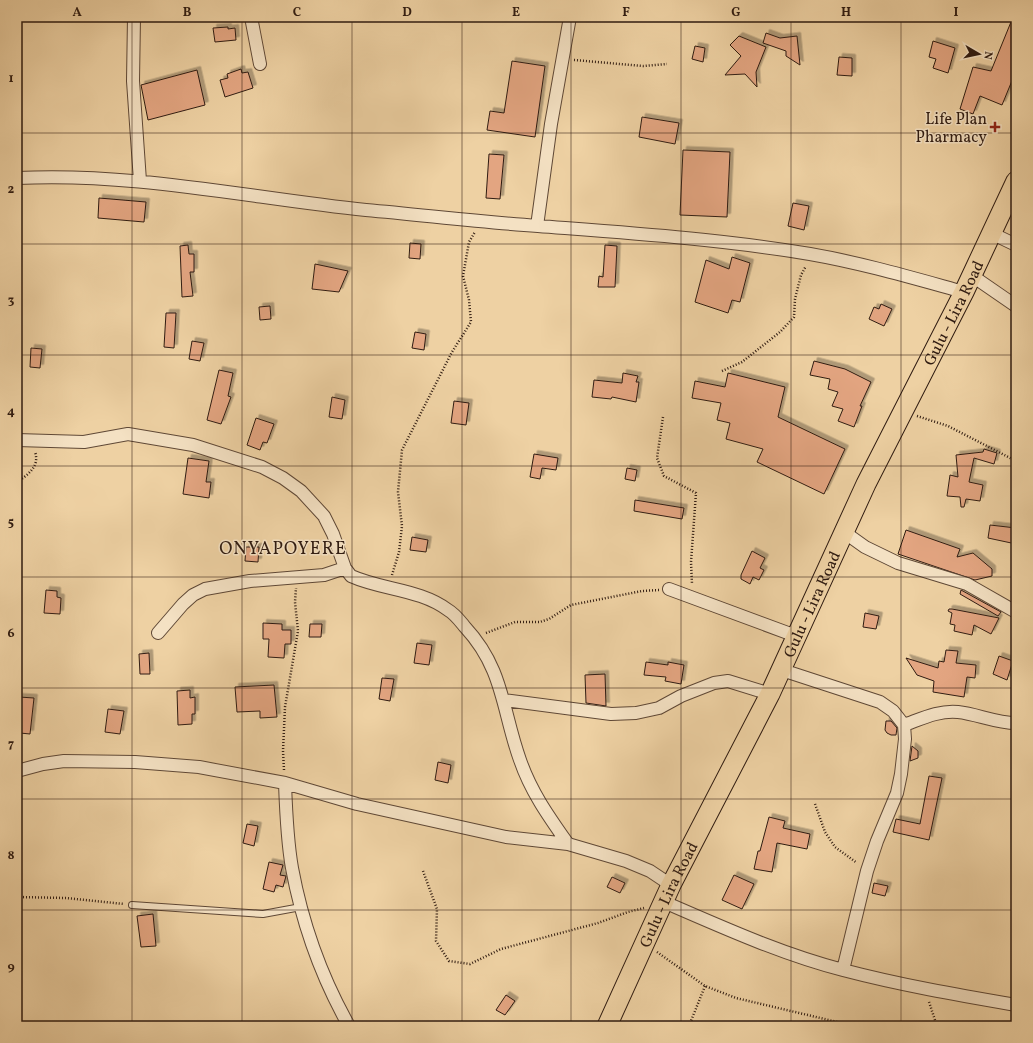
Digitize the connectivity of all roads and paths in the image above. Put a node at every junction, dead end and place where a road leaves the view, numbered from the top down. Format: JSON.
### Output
{"nodes":[{"id":1,"x":134,"y":17,"type":"edge"},
{"id":2,"x":252,"y":17,"type":"edge"},
{"id":3,"x":570,"y":17,"type":"edge"},
{"id":4,"x":563,"y":59,"type":"junction"},
{"id":5,"x":260,"y":64,"type":"dead end"},
{"id":6,"x":666,"y":64,"type":"dead end"},
{"id":7,"x":17,"y":178,"type":"edge"},
{"id":8,"x":140,"y":181,"type":"junction"},
{"id":9,"x":1016,"y":181,"type":"edge"},
{"id":10,"x":481,"y":221,"type":"junction"},
{"id":11,"x":537,"y":226,"type":"junction"},
{"id":12,"x":991,"y":233,"type":"junction"},
{"id":13,"x":1016,"y":245,"type":"edge"},
{"id":14,"x":812,"y":255,"type":"junction"},
{"id":15,"x":971,"y":275,"type":"junction"},
{"id":16,"x":964,"y":292,"type":"junction"},
{"id":17,"x":1016,"y":306,"type":"edge"},
{"id":18,"x":722,"y":370,"type":"dead end"},
{"id":19,"x":903,"y":411,"type":"junction"},
{"id":20,"x":663,"y":417,"type":"dead end"},
{"id":21,"x":17,"y":440,"type":"edge"},
{"id":22,"x":31,"y":442,"type":"junction"},
{"id":23,"x":1016,"y":461,"type":"edge"},
{"id":24,"x":17,"y":482,"type":"edge"},
{"id":25,"x":844,"y":532,"type":"junction"},
{"id":26,"x":345,"y":568,"type":"junction"},
{"id":27,"x":296,"y":576,"type":"junction"},
{"id":28,"x":390,"y":587,"type":"junction"},
{"id":29,"x":669,"y":589,"type":"joint"},
{"id":30,"x":692,"y":596,"type":"junction"},
{"id":31,"x":1016,"y":612,"type":"edge"},
{"id":32,"x":158,"y":633,"type":"dead end"},
{"id":33,"x":796,"y":636,"type":"junction"},
{"id":34,"x":475,"y":638,"type":"junction"},
{"id":35,"x":782,"y":670,"type":"junction"},
{"id":36,"x":770,"y":694,"type":"junction"},
{"id":37,"x":504,"y":700,"type":"junction"},
{"id":38,"x":1016,"y":723,"type":"edge"},
{"id":39,"x":904,"y":725,"type":"junction"},
{"id":40,"x":17,"y":771,"type":"edge"},
{"id":41,"x":284,"y":782,"type":"junction"},
{"id":42,"x":815,"y":804,"type":"dead end"},
{"id":43,"x":568,"y":844,"type":"junction"},
{"id":44,"x":423,"y":871,"type":"dead end"},
{"id":45,"x":867,"y":871,"type":"junction"},
{"id":46,"x":17,"y":897,"type":"edge"},
{"id":47,"x":665,"y":898,"type":"junction"},
{"id":48,"x":132,"y":905,"type":"joint"},
{"id":49,"x":301,"y":907,"type":"junction"},
{"id":50,"x":645,"y":943,"type":"junction"},
{"id":51,"x":843,"y":970,"type":"junction"},
{"id":52,"x":705,"y":986,"type":"junction"},
{"id":53,"x":924,"y":988,"type":"junction"},
{"id":54,"x":1016,"y":1005,"type":"edge"},
{"id":55,"x":349,"y":1026,"type":"edge"},
{"id":56,"x":607,"y":1026,"type":"edge"},
{"id":57,"x":689,"y":1026,"type":"edge"},
{"id":58,"x":854,"y":1026,"type":"edge"},
{"id":59,"x":937,"y":1026,"type":"edge"}],
"edges":[{"from":1,"to":8,"type":"street"},
{"from":2,"to":5,"type":"street"},
{"from":3,"to":4,"type":"street"},
{"from":4,"to":6,"type":"path"},
{"from":4,"to":11,"type":"street"},
{"from":7,"to":8,"type":"street"},
{"from":8,"to":10,"type":"street"},
{"from":9,"to":12,"type":"main road","name":"Gulu - Lira Road"},
{"from":10,"to":11,"type":"street"},
{"from":10,"to":28,"type":"path"},
{"from":11,"to":14,"type":"street"},
{"from":12,"to":13,"type":"street"},
{"from":12,"to":15,"type":"main road","name":"Gulu - Lira Road"},
{"from":14,"to":16,"type":"street"},
{"from":14,"to":18,"type":"path"},
{"from":15,"to":16,"type":"main road","name":"Gulu - Lira Road"},
{"from":15,"to":17,"type":"street"},
{"from":16,"to":19,"type":"main road","name":"Gulu - Lira Road"},
{"from":19,"to":23,"type":"path"},
{"from":19,"to":25,"type":"main road","name":"Gulu - Lira Road"},
{"from":20,"to":30,"type":"path"},
{"from":21,"to":22,"type":"street"},
{"from":22,"to":24,"type":"path"},
{"from":22,"to":26,"type":"street"},
{"from":25,"to":31,"type":"street"},
{"from":25,"to":33,"type":"main road","name":"Gulu - Lira Road"},
{"from":26,"to":27,"type":"street"},
{"from":26,"to":28,"type":"street"},
{"from":27,"to":32,"type":"street"},
{"from":27,"to":41,"type":"path"},
{"from":28,"to":34,"type":"street"},
{"from":29,"to":30,"type":"street"},
{"from":29,"to":34,"type":"path"},
{"from":30,"to":33,"type":"street"},
{"from":33,"to":35,"type":"main road","name":"Gulu - Lira Road"},
{"from":34,"to":37,"type":"street"},
{"from":35,"to":36,"type":"main road","name":"Gulu - Lira Road"},
{"from":35,"to":39,"type":"street"},
{"from":36,"to":37,"type":"street"},
{"from":36,"to":47,"type":"main road","name":"Gulu - Lira Road"},
{"from":37,"to":43,"type":"street"},
{"from":38,"to":39,"type":"street"},
{"from":39,"to":45,"type":"street"},
{"from":40,"to":41,"type":"street"},
{"from":41,"to":43,"type":"street"},
{"from":41,"to":49,"type":"street"},
{"from":42,"to":45,"type":"path"},
{"from":43,"to":47,"type":"street"},
{"from":44,"to":47,"type":"path"},
{"from":45,"to":51,"type":"street"},
{"from":46,"to":48,"type":"path"},
{"from":47,"to":50,"type":"main road","name":"Gulu - Lira Road"},
{"from":47,"to":51,"type":"street"},
{"from":48,"to":49,"type":"lane"},
{"from":49,"to":55,"type":"street"},
{"from":50,"to":52,"type":"path"},
{"from":50,"to":56,"type":"main road","name":"Gulu - Lira Road"},
{"from":51,"to":53,"type":"street"},
{"from":52,"to":57,"type":"path"},
{"from":52,"to":58,"type":"path"},
{"from":53,"to":54,"type":"street"},
{"from":53,"to":59,"type":"path"}]}
